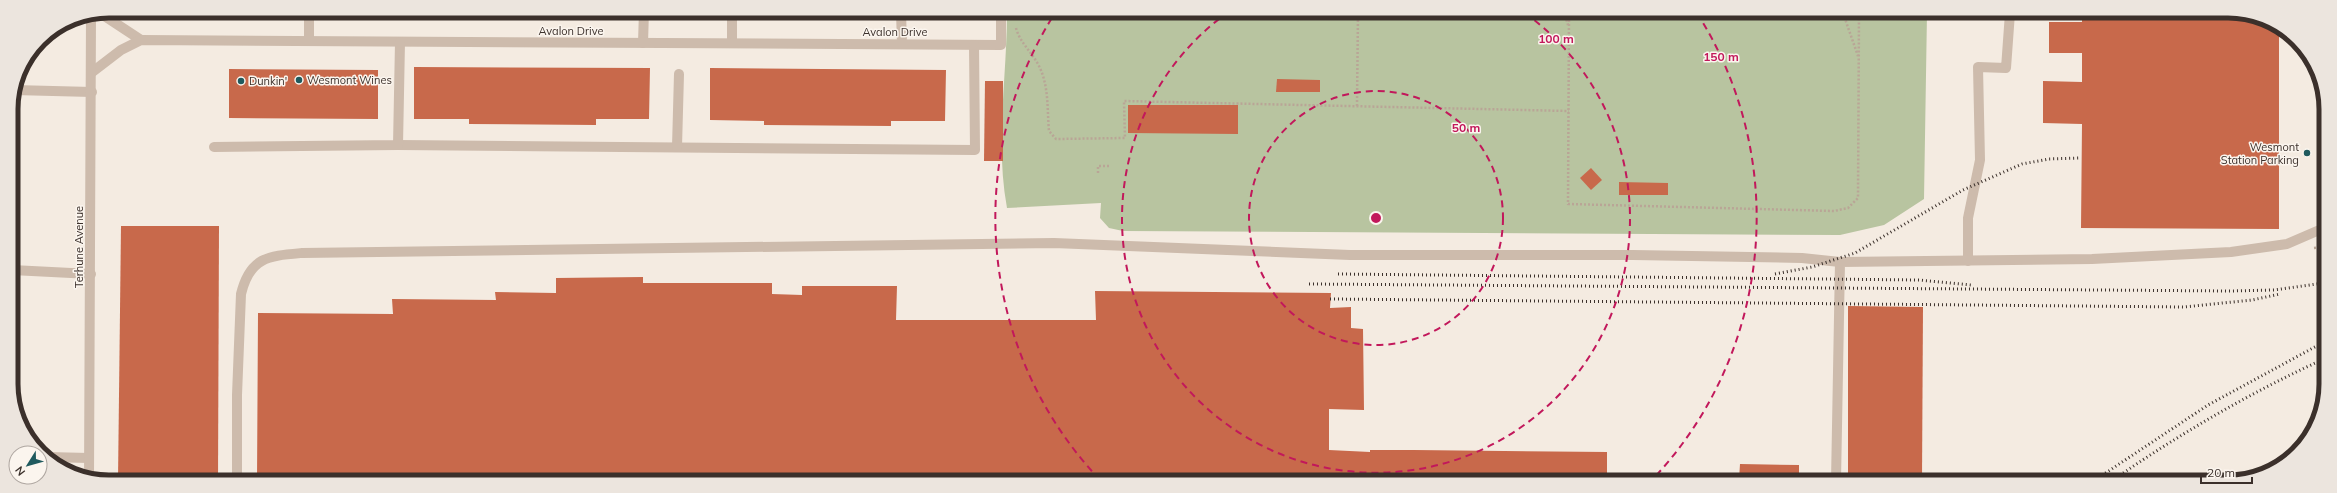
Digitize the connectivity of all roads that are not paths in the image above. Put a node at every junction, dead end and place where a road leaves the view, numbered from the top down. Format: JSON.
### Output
{"nodes":[{"id":1,"x":108,"y":18,"type":"edge"},
{"id":2,"x":309,"y":18,"type":"edge"},
{"id":3,"x":644,"y":18,"type":"edge"},
{"id":4,"x":732,"y":18,"type":"edge"},
{"id":5,"x":902,"y":18,"type":"edge"},
{"id":6,"x":1001,"y":18,"type":"edge"},
{"id":7,"x":2010,"y":18,"type":"edge"},
{"id":8,"x":91,"y":20,"type":"edge"},
{"id":9,"x":141,"y":40,"type":"junction"},
{"id":10,"x":309,"y":41,"type":"junction"},
{"id":11,"x":400,"y":42,"type":"junction"},
{"id":12,"x":643,"y":43,"type":"junction"},
{"id":13,"x":732,"y":43,"type":"junction"},
{"id":14,"x":902,"y":44,"type":"junction"},
{"id":15,"x":974,"y":45,"type":"junction"},
{"id":16,"x":91,"y":73,"type":"junction"},
{"id":17,"x":679,"y":74,"type":"dead end"},
{"id":18,"x":20,"y":90,"type":"edge"},
{"id":19,"x":92,"y":92,"type":"junction"},
{"id":20,"x":398,"y":145,"type":"junction"},
{"id":21,"x":214,"y":147,"type":"dead end"},
{"id":22,"x":677,"y":147,"type":"junction"},
{"id":23,"x":2319,"y":230,"type":"edge"},
{"id":24,"x":1968,"y":261,"type":"junction"},
{"id":25,"x":1840,"y":262,"type":"junction"},
{"id":26,"x":18,"y":270,"type":"edge"},
{"id":27,"x":91,"y":274,"type":"junction"},
{"id":28,"x":56,"y":457,"type":"edge"},
{"id":29,"x":90,"y":458,"type":"junction"},
{"id":30,"x":89,"y":473,"type":"edge"},
{"id":31,"x":237,"y":475,"type":"edge"},
{"id":32,"x":1836,"y":475,"type":"edge"}],
"edges":[{"from":1,"to":9,"type":"street"},
{"from":2,"to":10,"type":"street"},
{"from":3,"to":12,"type":"street"},
{"from":4,"to":13,"type":"street"},
{"from":5,"to":14,"type":"street"},
{"from":6,"to":15,"type":"street","name":"Avalon Drive"},
{"from":7,"to":24,"type":"street"},
{"from":8,"to":16,"type":"street","name":"Terhune Avenue"},
{"from":9,"to":10,"type":"street","name":"Avalon Drive"},
{"from":9,"to":16,"type":"street","name":"Avalon Drive"},
{"from":10,"to":11,"type":"street","name":"Avalon Drive"},
{"from":11,"to":12,"type":"street","name":"Avalon Drive"},
{"from":11,"to":20,"type":"street"},
{"from":12,"to":13,"type":"street","name":"Avalon Drive"},
{"from":13,"to":14,"type":"street","name":"Avalon Drive"},
{"from":14,"to":15,"type":"street","name":"Avalon Drive"},
{"from":15,"to":22,"type":"street"},
{"from":16,"to":19,"type":"street","name":"Terhune Avenue"},
{"from":17,"to":22,"type":"street"},
{"from":18,"to":19,"type":"street"},
{"from":19,"to":27,"type":"street","name":"Terhune Avenue"},
{"from":20,"to":21,"type":"street"},
{"from":20,"to":22,"type":"street"},
{"from":23,"to":24,"type":"street"},
{"from":24,"to":25,"type":"street"},
{"from":25,"to":31,"type":"street"},
{"from":25,"to":32,"type":"street"},
{"from":26,"to":27,"type":"street"},
{"from":27,"to":29,"type":"street","name":"Terhune Avenue"},
{"from":28,"to":29,"type":"street"},
{"from":29,"to":30,"type":"street","name":"Terhune Avenue"}]}
